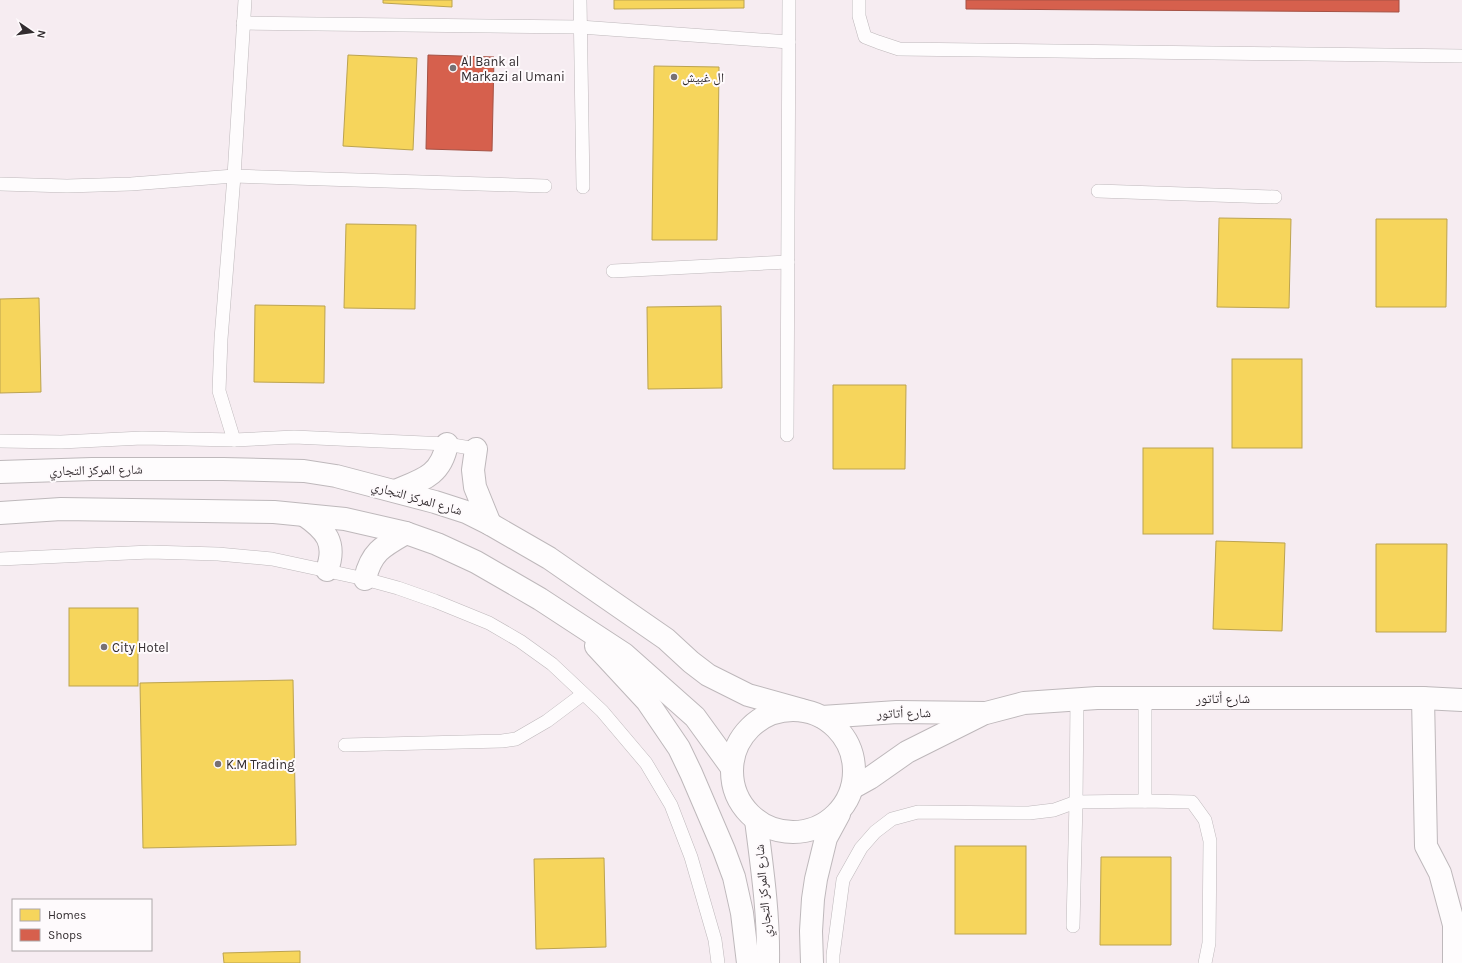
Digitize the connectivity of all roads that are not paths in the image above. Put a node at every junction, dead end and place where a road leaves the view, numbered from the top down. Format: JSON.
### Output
{"nodes":[{"id":1,"x":245,"y":0,"type":"edge"},
{"id":2,"x":580,"y":0,"type":"edge"},
{"id":3,"x":789,"y":0,"type":"edge"},
{"id":4,"x":860,"y":0,"type":"edge"},
{"id":5,"x":243,"y":23,"type":"junction"},
{"id":6,"x":580,"y":27,"type":"junction"},
{"id":7,"x":789,"y":42,"type":"junction"},
{"id":8,"x":1462,"y":56,"type":"edge"},
{"id":9,"x":234,"y":176,"type":"junction"},
{"id":10,"x":0,"y":184,"type":"edge"},
{"id":11,"x":545,"y":186,"type":"dead end"},
{"id":12,"x":583,"y":186,"type":"dead end"},
{"id":13,"x":1098,"y":191,"type":"dead end"},
{"id":14,"x":1275,"y":197,"type":"dead end"},
{"id":15,"x":788,"y":262,"type":"junction"},
{"id":16,"x":613,"y":271,"type":"dead end"},
{"id":17,"x":787,"y":435,"type":"dead end"},
{"id":18,"x":234,"y":440,"type":"junction"},
{"id":19,"x":0,"y":441,"type":"edge"},
{"id":20,"x":447,"y":444,"type":"junction"},
{"id":21,"x":476,"y":449,"type":"joint"},
{"id":22,"x":0,"y":472,"type":"edge"},
{"id":23,"x":395,"y":491,"type":"junction"},
{"id":24,"x":0,"y":513,"type":"edge"},
{"id":25,"x":304,"y":514,"type":"junction"},
{"id":26,"x":490,"y":524,"type":"junction"},
{"id":27,"x":406,"y":533,"type":"junction"},
{"id":28,"x":0,"y":559,"type":"edge"},
{"id":29,"x":327,"y":570,"type":"junction"},
{"id":30,"x":365,"y":579,"type":"junction"},
{"id":31,"x":576,"y":624,"type":"junction"},
{"id":32,"x":583,"y":694,"type":"junction"},
{"id":33,"x":1145,"y":698,"type":"junction"},
{"id":34,"x":1423,"y":698,"type":"junction"},
{"id":35,"x":1077,"y":699,"type":"junction"},
{"id":36,"x":1462,"y":700,"type":"edge"},
{"id":37,"x":986,"y":713,"type":"junction"},
{"id":38,"x":812,"y":714,"type":"junction"},
{"id":39,"x":345,"y":745,"type":"dead end"},
{"id":40,"x":732,"y":768,"type":"junction"},
{"id":41,"x":848,"y":797,"type":"junction"},
{"id":42,"x":1145,"y":801,"type":"junction"},
{"id":43,"x":1076,"y":802,"type":"junction"},
{"id":44,"x":756,"y":820,"type":"junction"},
{"id":45,"x":1073,"y":926,"type":"dead end"},
{"id":46,"x":718,"y":963,"type":"edge"},
{"id":47,"x":748,"y":963,"type":"edge"},
{"id":48,"x":768,"y":963,"type":"edge"},
{"id":49,"x":812,"y":963,"type":"edge"},
{"id":50,"x":833,"y":963,"type":"edge"},
{"id":51,"x":1205,"y":963,"type":"edge"},
{"id":52,"x":1454,"y":963,"type":"edge"}],
"edges":[{"from":1,"to":5,"type":"lane"},
{"from":2,"to":6,"type":"lane"},
{"from":3,"to":7,"type":"lane"},
{"from":4,"to":8,"type":"lane"},
{"from":5,"to":6,"type":"lane"},
{"from":5,"to":9,"type":"lane"},
{"from":6,"to":7,"type":"lane"},
{"from":6,"to":12,"type":"lane"},
{"from":7,"to":15,"type":"lane"},
{"from":9,"to":10,"type":"lane"},
{"from":9,"to":11,"type":"lane"},
{"from":9,"to":18,"type":"lane"},
{"from":13,"to":14,"type":"lane"},
{"from":15,"to":16,"type":"lane"},
{"from":15,"to":17,"type":"lane"},
{"from":18,"to":19,"type":"lane"},
{"from":18,"to":20,"type":"lane"},
{"from":20,"to":21,"type":"lane"},
{"from":20,"to":23,"type":"street"},
{"from":21,"to":26,"type":"street"},
{"from":22,"to":23,"type":"street","name":"شارع المركز التجاري"},
{"from":23,"to":26,"type":"street","name":"شارع المركز التجاري"},
{"from":24,"to":25,"type":"street"},
{"from":25,"to":27,"type":"street"},
{"from":25,"to":29,"type":"street"},
{"from":26,"to":38,"type":"street","name":"شارع المركز التجاري"},
{"from":27,"to":30,"type":"street"},
{"from":27,"to":31,"type":"street"},
{"from":28,"to":29,"type":"lane"},
{"from":29,"to":30,"type":"lane"},
{"from":30,"to":32,"type":"lane"},
{"from":31,"to":40,"type":"street"},
{"from":31,"to":47,"type":"street"},
{"from":32,"to":39,"type":"lane"},
{"from":32,"to":46,"type":"lane"},
{"from":33,"to":34,"type":"street","name":"شارع أتاتور"},
{"from":33,"to":35,"type":"street","name":"شارع أتاتور"},
{"from":33,"to":42,"type":"lane"},
{"from":34,"to":36,"type":"street","name":"شارع أتاتور"},
{"from":34,"to":52,"type":"street"},
{"from":35,"to":37,"type":"street","name":"شارع أتاتور"},
{"from":35,"to":43,"type":"lane"},
{"from":37,"to":38,"type":"street","name":"شارع أتاتور"},
{"from":37,"to":41,"type":"street","name":"شارع أتاتور"},
{"from":38,"to":40,"type":"street"},
{"from":38,"to":41,"type":"street"},
{"from":40,"to":44,"type":"street"},
{"from":41,"to":44,"type":"street"},
{"from":41,"to":49,"type":"street"},
{"from":42,"to":43,"type":"lane"},
{"from":42,"to":51,"type":"lane"},
{"from":43,"to":45,"type":"lane"},
{"from":43,"to":50,"type":"lane"},
{"from":44,"to":48,"type":"street","name":"شارع المركز التجاري"}]}
